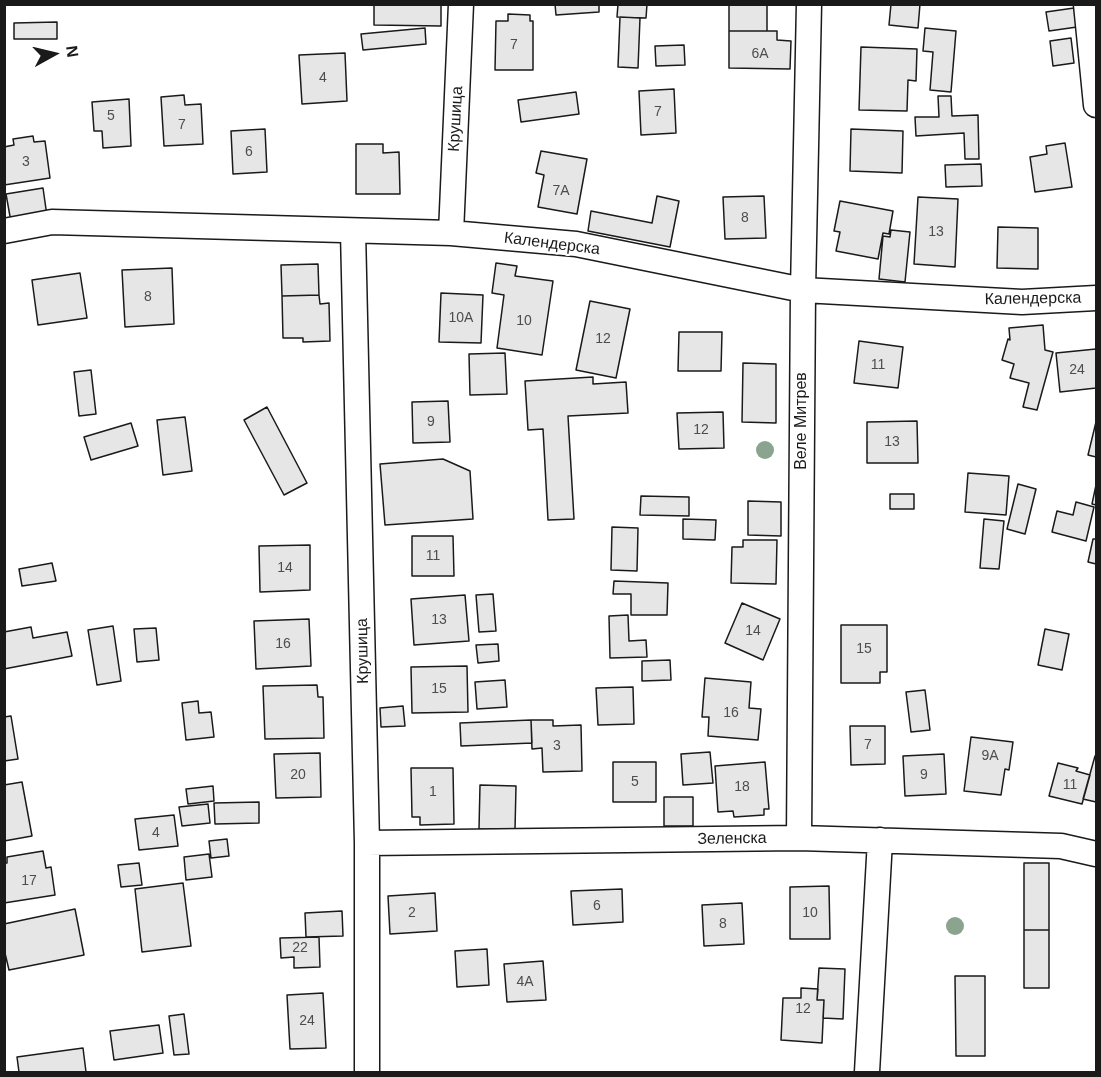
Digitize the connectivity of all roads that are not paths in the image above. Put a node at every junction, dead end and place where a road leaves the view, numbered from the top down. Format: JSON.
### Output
{"nodes":[{"id":1,"x":461,"y":4,"type":"edge"},
{"id":2,"x":809,"y":4,"type":"edge"},
{"id":3,"x":1086,"y":4,"type":"edge"},
{"id":4,"x":1096,"y":105,"type":"edge"},
{"id":5,"x":4,"y":231,"type":"edge"},
{"id":6,"x":353,"y":231,"type":"junction"},
{"id":7,"x":451,"y":233,"type":"junction"},
{"id":8,"x":803,"y":290,"type":"junction"},
{"id":9,"x":1096,"y":298,"type":"edge"},
{"id":10,"x":799,"y":838,"type":"junction"},
{"id":11,"x":880,"y":840,"type":"junction"},
{"id":12,"x":367,"y":843,"type":"junction"},
{"id":13,"x":1096,"y":854,"type":"edge"},
{"id":14,"x":367,"y":1072,"type":"edge"},
{"id":15,"x":867,"y":1072,"type":"edge"}],
"edges":[{"from":1,"to":7,"type":"street","name":"Крушица"},
{"from":2,"to":8,"type":"street","name":"Веле Митрев"},
{"from":3,"to":4,"type":"street"},
{"from":5,"to":6,"type":"street","name":"Календерска"},
{"from":6,"to":7,"type":"street","name":"Календерска"},
{"from":6,"to":12,"type":"street","name":"Крушица"},
{"from":7,"to":8,"type":"street","name":"Календерска"},
{"from":8,"to":9,"type":"street","name":"Календерска"},
{"from":8,"to":10,"type":"street","name":"Веле Митрев"},
{"from":10,"to":11,"type":"street","name":"Зеленска"},
{"from":10,"to":12,"type":"street","name":"Зеленска"},
{"from":11,"to":13,"type":"street","name":"Зеленска"},
{"from":11,"to":15,"type":"street"},
{"from":12,"to":14,"type":"street","name":"Крушица"}]}
